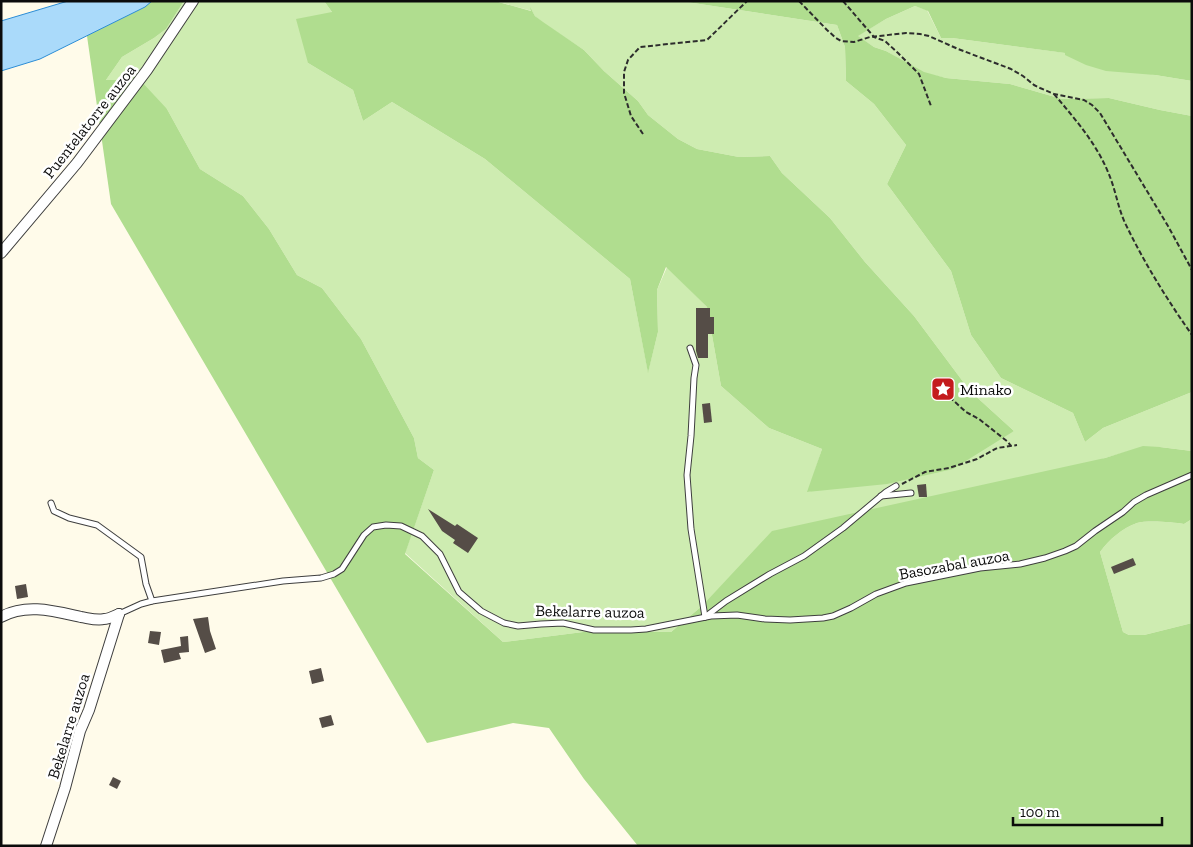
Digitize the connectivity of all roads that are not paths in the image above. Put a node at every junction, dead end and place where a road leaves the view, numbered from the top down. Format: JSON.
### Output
{"nodes":[{"id":1,"x":193,"y":1,"type":"edge"},
{"id":2,"x":1,"y":253,"type":"edge"},
{"id":3,"x":690,"y":348,"type":"dead end"},
{"id":4,"x":1192,"y":475,"type":"edge"},
{"id":5,"x":896,"y":486,"type":"road end"},
{"id":6,"x":910,"y":493,"type":"dead end"},
{"id":7,"x":881,"y":496,"type":"junction"},
{"id":8,"x":51,"y":503,"type":"dead end"},
{"id":9,"x":152,"y":601,"type":"junction"},
{"id":10,"x":119,"y":614,"type":"junction"},
{"id":11,"x":705,"y":617,"type":"junction"},
{"id":12,"x":1,"y":618,"type":"edge"},
{"id":13,"x":46,"y":846,"type":"edge"}],
"edges":[{"from":1,"to":2,"type":"street","name":"Puentelatorre auzoa"},
{"from":3,"to":11,"type":"lane"},
{"from":4,"to":11,"type":"lane","name":"Basozabal auzoa"},
{"from":5,"to":7,"type":"lane"},
{"from":6,"to":7,"type":"lane"},
{"from":7,"to":11,"type":"lane"},
{"from":8,"to":9,"type":"lane"},
{"from":9,"to":10,"type":"lane","name":"Bekelarre auzoa"},
{"from":9,"to":11,"type":"lane","name":"Bekelarre auzoa"},
{"from":10,"to":12,"type":"street","name":"Bekelarre auzoa"},
{"from":10,"to":13,"type":"street","name":"Bekelarre auzoa"}]}
